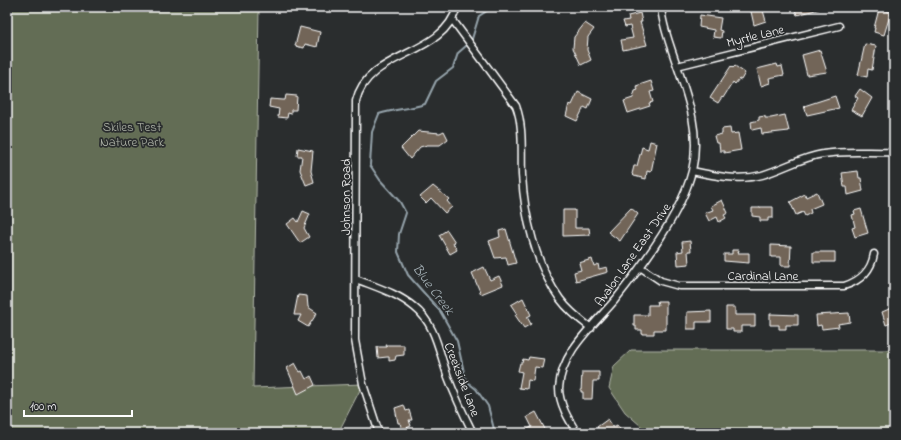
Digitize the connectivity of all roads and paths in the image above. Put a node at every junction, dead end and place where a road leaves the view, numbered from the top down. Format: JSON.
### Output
{"nodes":[{"id":1,"x":457,"y":7,"type":"edge"},
{"id":2,"x":661,"y":7,"type":"edge"},
{"id":3,"x":452,"y":19,"type":"junction"},
{"id":4,"x":839,"y":26,"type":"dead end"},
{"id":5,"x":677,"y":66,"type":"junction"},
{"id":6,"x":894,"y":152,"type":"edge"},
{"id":7,"x":692,"y":171,"type":"junction"},
{"id":8,"x":874,"y":254,"type":"dead end"},
{"id":9,"x":640,"y":267,"type":"junction"},
{"id":10,"x":356,"y":279,"type":"junction"},
{"id":11,"x":591,"y":328,"type":"junction"},
{"id":12,"x":379,"y":433,"type":"edge"},
{"id":13,"x":473,"y":433,"type":"edge"},
{"id":14,"x":577,"y":433,"type":"edge"}],
"edges":[{"from":1,"to":3,"type":"street","name":"Johnson Road"},
{"from":2,"to":5,"type":"street","name":"Avalon Lane East Drive"},
{"from":3,"to":10,"type":"street","name":"Johnson Road"},
{"from":3,"to":11,"type":"street"},
{"from":4,"to":5,"type":"street","name":"Myrtle Lane"},
{"from":5,"to":7,"type":"street","name":"Avalon Lane East Drive"},
{"from":6,"to":7,"type":"street"},
{"from":7,"to":9,"type":"street","name":"Avalon Lane East Drive"},
{"from":8,"to":9,"type":"street","name":"Cardinal Lane"},
{"from":9,"to":11,"type":"street","name":"Avalon Lane East Drive"},
{"from":10,"to":12,"type":"street","name":"Johnson Road"},
{"from":10,"to":13,"type":"street","name":"Creekside Lane"},
{"from":11,"to":14,"type":"street","name":"Avalon Lane East Drive"}]}
